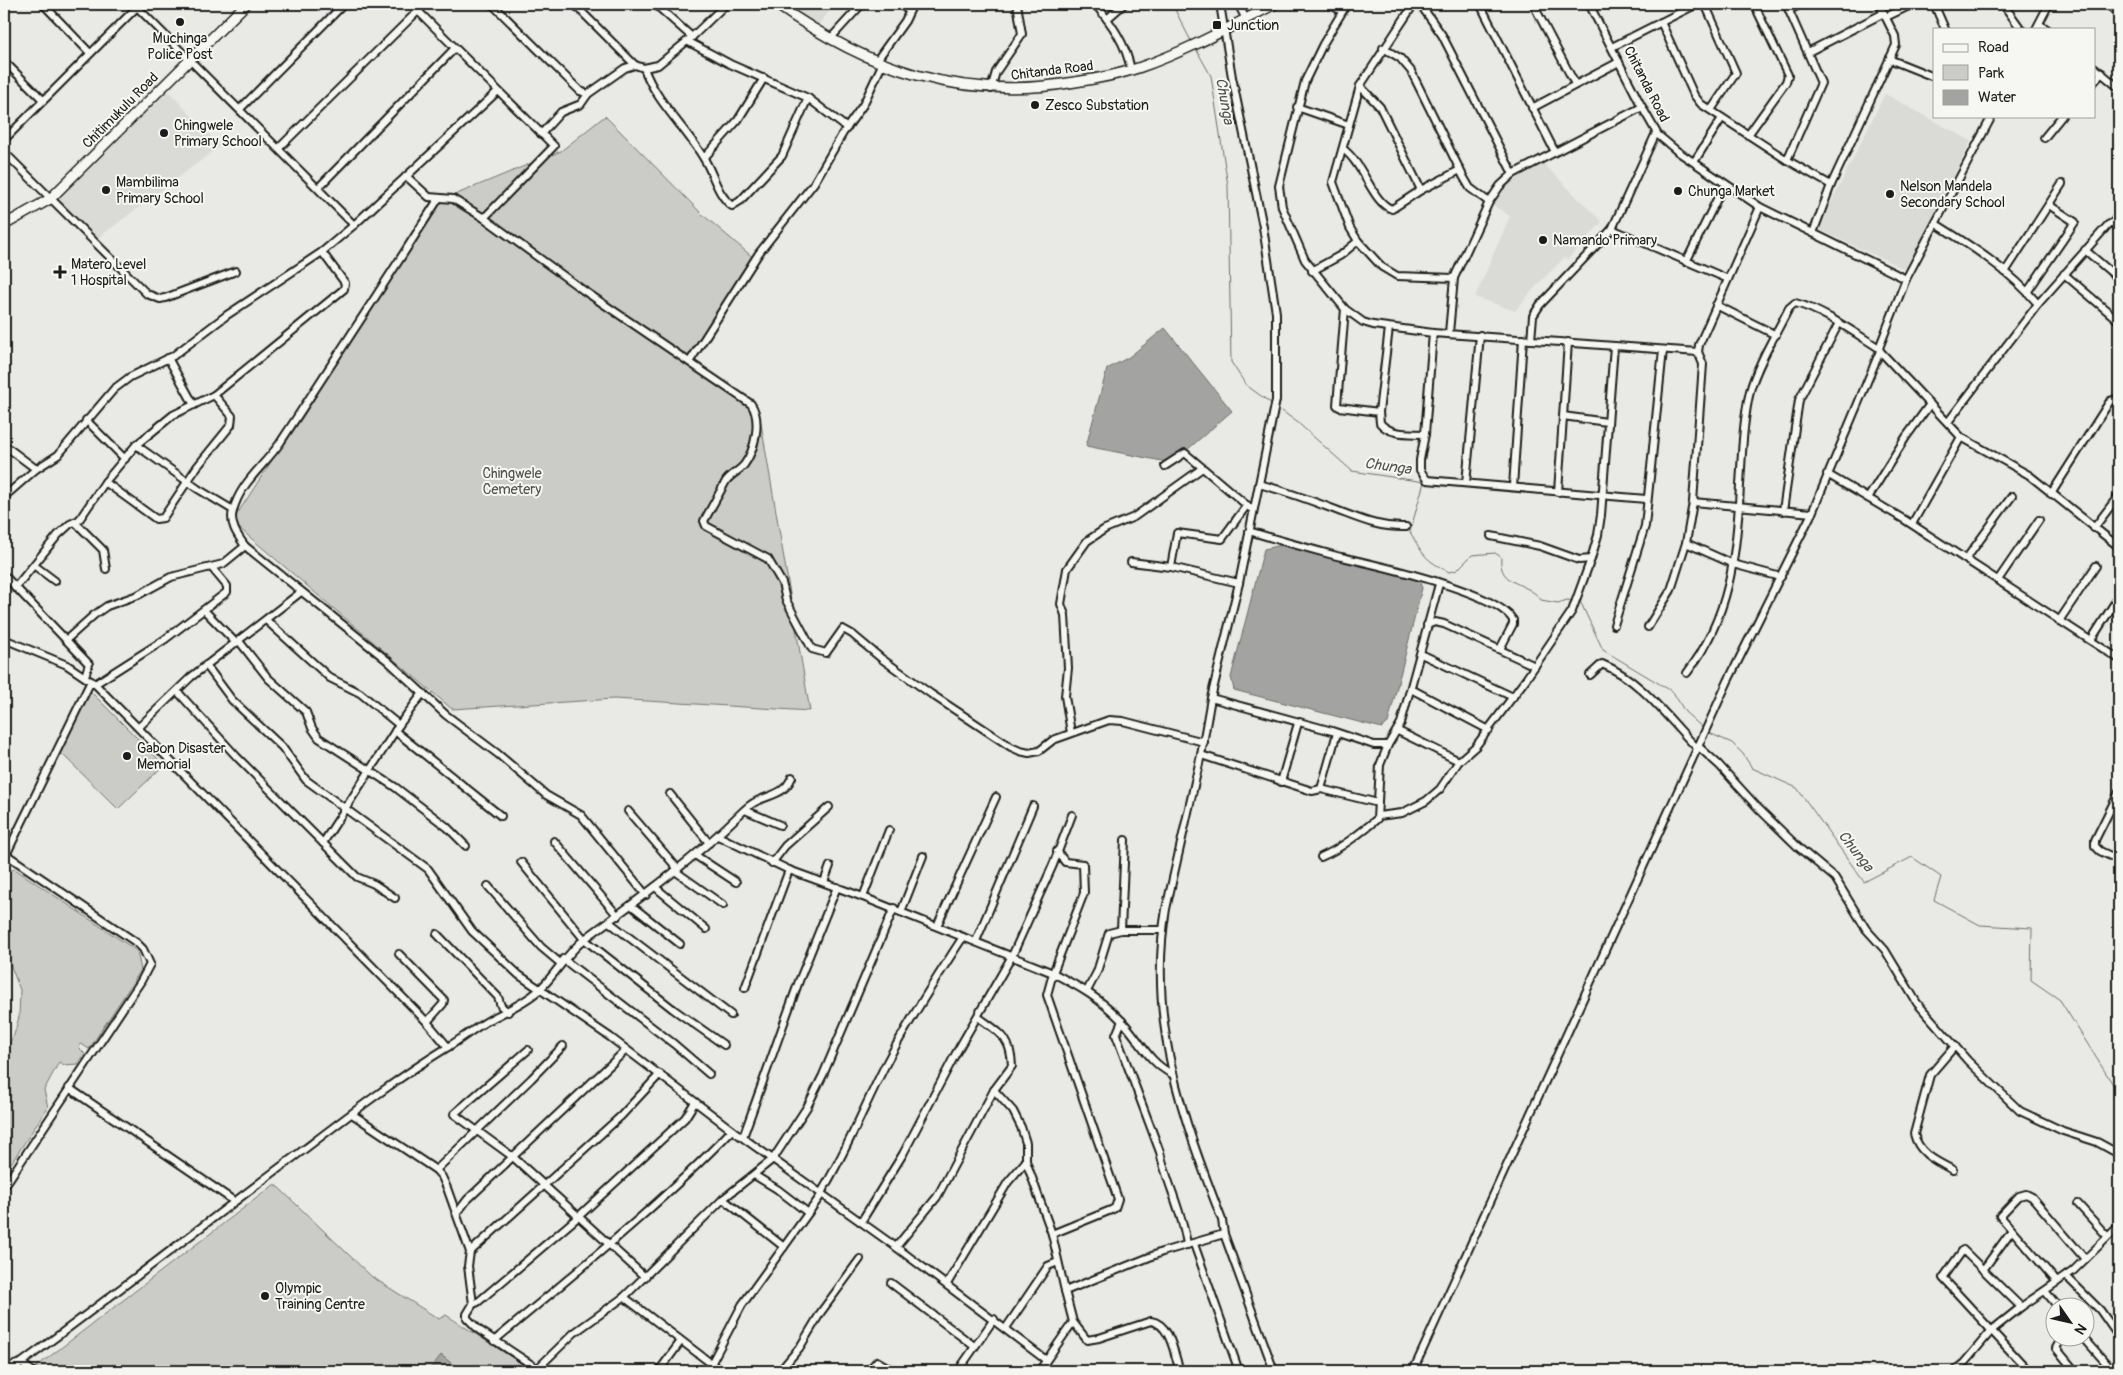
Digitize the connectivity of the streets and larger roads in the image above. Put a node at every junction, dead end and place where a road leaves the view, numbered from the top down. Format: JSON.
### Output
{"nodes":[{"id":1,"x":43,"y":4,"type":"edge"},
{"id":2,"x":246,"y":4,"type":"edge"},
{"id":3,"x":344,"y":4,"type":"edge"},
{"id":4,"x":411,"y":4,"type":"edge"},
{"id":5,"x":425,"y":4,"type":"edge"},
{"id":6,"x":492,"y":4,"type":"edge"},
{"id":7,"x":574,"y":4,"type":"edge"},
{"id":8,"x":655,"y":4,"type":"edge"},
{"id":9,"x":726,"y":4,"type":"edge"},
{"id":10,"x":776,"y":4,"type":"edge"},
{"id":11,"x":862,"y":4,"type":"edge"},
{"id":12,"x":900,"y":4,"type":"edge"},
{"id":13,"x":913,"y":4,"type":"edge"},
{"id":14,"x":1017,"y":4,"type":"edge"},
{"id":15,"x":1095,"y":4,"type":"edge"},
{"id":16,"x":1124,"y":4,"type":"edge"},
{"id":17,"x":1220,"y":4,"type":"edge"},
{"id":18,"x":1238,"y":4,"type":"edge"},
{"id":19,"x":1275,"y":4,"type":"edge"},
{"id":20,"x":1329,"y":4,"type":"edge"},
{"id":21,"x":1347,"y":4,"type":"edge"},
{"id":22,"x":1414,"y":4,"type":"edge"},
{"id":23,"x":1420,"y":4,"type":"edge"},
{"id":24,"x":1480,"y":4,"type":"edge"},
{"id":25,"x":1533,"y":4,"type":"edge"},
{"id":26,"x":1589,"y":4,"type":"edge"},
{"id":27,"x":1697,"y":4,"type":"edge"},
{"id":28,"x":1705,"y":4,"type":"edge"},
{"id":29,"x":1754,"y":4,"type":"edge"},
{"id":30,"x":1802,"y":4,"type":"edge"},
{"id":31,"x":1879,"y":4,"type":"edge"},
{"id":32,"x":1913,"y":4,"type":"edge"},
{"id":33,"x":1934,"y":4,"type":"edge"},
{"id":34,"x":2002,"y":4,"type":"edge"},
{"id":35,"x":2049,"y":4,"type":"edge"},
{"id":36,"x":2107,"y":4,"type":"edge"},
{"id":37,"x":137,"y":5,"type":"edge"},
{"id":38,"x":1787,"y":7,"type":"edge"},
{"id":39,"x":418,"y":11,"type":"junction"},
{"id":40,"x":909,"y":11,"type":"junction"},
{"id":41,"x":1342,"y":11,"type":"junction"},
{"id":42,"x":2119,"y":14,"type":"edge"},
{"id":43,"x":1885,"y":15,"type":"junction"},
{"id":44,"x":1107,"y":19,"type":"junction"},
{"id":45,"x":1246,"y":19,"type":"junction"},
{"id":46,"x":1661,"y":22,"type":"junction"},
{"id":47,"x":2038,"y":26,"type":"edge"},
{"id":48,"x":1945,"y":28,"type":"edge"},
{"id":49,"x":2020,"y":28,"type":"edge"},
{"id":50,"x":1225,"y":29,"type":"junction"},
{"id":51,"x":689,"y":39,"type":"junction"},
{"id":52,"x":830,"y":40,"type":"junction"},
{"id":53,"x":1612,"y":47,"type":"junction"},
{"id":54,"x":455,"y":48,"type":"junction"},
{"id":55,"x":1383,"y":48,"type":"junction"},
{"id":56,"x":90,"y":52,"type":"junction"},
{"id":57,"x":1808,"y":52,"type":"junction"},
{"id":58,"x":1889,"y":58,"type":"junction"},
{"id":59,"x":189,"y":60,"type":"junction"},
{"id":60,"x":4,"y":61,"type":"edge"},
{"id":61,"x":1619,"y":62,"type":"junction"},
{"id":62,"x":879,"y":63,"type":"junction"},
{"id":63,"x":634,"y":65,"type":"junction"},
{"id":64,"x":644,"y":68,"type":"junction"},
{"id":65,"x":2096,"y":68,"type":"edge"},
{"id":66,"x":1132,"y":70,"type":"junction"},
{"id":67,"x":2102,"y":73,"type":"junction"},
{"id":68,"x":1933,"y":77,"type":"edge"},
{"id":69,"x":764,"y":78,"type":"junction"},
{"id":70,"x":2096,"y":80,"type":"edge"},
{"id":71,"x":1575,"y":84,"type":"junction"},
{"id":72,"x":2118,"y":85,"type":"edge"},
{"id":73,"x":1360,"y":86,"type":"junction"},
{"id":74,"x":991,"y":89,"type":"junction"},
{"id":75,"x":498,"y":91,"type":"junction"},
{"id":76,"x":588,"y":94,"type":"junction"},
{"id":77,"x":808,"y":98,"type":"junction"},
{"id":78,"x":43,"y":100,"type":"junction"},
{"id":79,"x":1297,"y":107,"type":"junction"},
{"id":80,"x":1642,"y":107,"type":"junction"},
{"id":81,"x":1532,"y":108,"type":"junction"},
{"id":82,"x":240,"y":109,"type":"junction"},
{"id":83,"x":1711,"y":110,"type":"junction"},
{"id":84,"x":1722,"y":118,"type":"junction"},
{"id":85,"x":1991,"y":118,"type":"edge"},
{"id":86,"x":2060,"y":118,"type":"edge"},
{"id":87,"x":1349,"y":125,"type":"junction"},
{"id":88,"x":847,"y":128,"type":"junction"},
{"id":89,"x":1656,"y":133,"type":"junction"},
{"id":90,"x":541,"y":134,"type":"junction"},
{"id":91,"x":1748,"y":135,"type":"junction"},
{"id":92,"x":2044,"y":138,"type":"dead end"},
{"id":93,"x":4,"y":140,"type":"edge"},
{"id":94,"x":279,"y":148,"type":"junction"},
{"id":95,"x":1342,"y":149,"type":"junction"},
{"id":96,"x":4,"y":152,"type":"edge"},
{"id":97,"x":1555,"y":152,"type":"junction"},
{"id":98,"x":704,"y":158,"type":"junction"},
{"id":99,"x":1787,"y":160,"type":"junction"},
{"id":100,"x":1694,"y":162,"type":"junction"},
{"id":101,"x":1460,"y":170,"type":"junction"},
{"id":102,"x":1513,"y":174,"type":"junction"},
{"id":103,"x":406,"y":176,"type":"junction"},
{"id":104,"x":1831,"y":184,"type":"junction"},
{"id":105,"x":2062,"y":184,"type":"dead end"},
{"id":106,"x":319,"y":187,"type":"junction"},
{"id":107,"x":1420,"y":190,"type":"junction"},
{"id":108,"x":1719,"y":195,"type":"dead end"},
{"id":109,"x":50,"y":198,"type":"junction"},
{"id":110,"x":439,"y":198,"type":"junction"},
{"id":111,"x":1489,"y":202,"type":"junction"},
{"id":112,"x":2049,"y":205,"type":"junction"},
{"id":113,"x":1760,"y":207,"type":"junction"},
{"id":114,"x":2119,"y":213,"type":"edge"},
{"id":115,"x":484,"y":218,"type":"junction"},
{"id":116,"x":2114,"y":222,"type":"junction"},
{"id":117,"x":1936,"y":224,"type":"junction"},
{"id":118,"x":4,"y":225,"type":"edge"},
{"id":119,"x":354,"y":225,"type":"junction"},
{"id":120,"x":1612,"y":229,"type":"junction"},
{"id":121,"x":2119,"y":231,"type":"edge"},
{"id":122,"x":1812,"y":233,"type":"junction"},
{"id":123,"x":1358,"y":242,"type":"junction"},
{"id":124,"x":2085,"y":250,"type":"junction"},
{"id":125,"x":322,"y":252,"type":"junction"},
{"id":126,"x":1686,"y":262,"type":"junction"},
{"id":127,"x":236,"y":271,"type":"dead end"},
{"id":128,"x":1312,"y":271,"type":"junction"},
{"id":129,"x":2004,"y":272,"type":"junction"},
{"id":130,"x":2064,"y":274,"type":"junction"},
{"id":131,"x":1454,"y":278,"type":"junction"},
{"id":132,"x":2119,"y":278,"type":"edge"},
{"id":133,"x":1728,"y":279,"type":"junction"},
{"id":134,"x":1906,"y":279,"type":"junction"},
{"id":135,"x":2028,"y":291,"type":"junction"},
{"id":136,"x":2038,"y":304,"type":"junction"},
{"id":137,"x":1716,"y":305,"type":"junction"},
{"id":138,"x":1345,"y":309,"type":"junction"},
{"id":139,"x":2119,"y":321,"type":"edge"},
{"id":140,"x":1838,"y":323,"type":"junction"},
{"id":141,"x":1389,"y":328,"type":"junction"},
{"id":142,"x":1432,"y":333,"type":"junction"},
{"id":143,"x":1449,"y":333,"type":"junction"},
{"id":144,"x":1776,"y":335,"type":"junction"},
{"id":145,"x":1480,"y":336,"type":"junction"},
{"id":146,"x":1523,"y":339,"type":"junction"},
{"id":147,"x":1531,"y":340,"type":"junction"},
{"id":148,"x":1568,"y":342,"type":"junction"},
{"id":149,"x":1614,"y":346,"type":"junction"},
{"id":150,"x":1880,"y":349,"type":"junction"},
{"id":151,"x":1663,"y":350,"type":"junction"},
{"id":152,"x":1698,"y":352,"type":"junction"},
{"id":153,"x":168,"y":358,"type":"junction"},
{"id":154,"x":690,"y":361,"type":"junction"},
{"id":155,"x":214,"y":395,"type":"junction"},
{"id":156,"x":2119,"y":398,"type":"edge"},
{"id":157,"x":1930,"y":404,"type":"junction"},
{"id":158,"x":194,"y":405,"type":"junction"},
{"id":159,"x":1379,"y":412,"type":"junction"},
{"id":160,"x":1563,"y":416,"type":"junction"},
{"id":161,"x":86,"y":420,"type":"junction"},
{"id":162,"x":1607,"y":422,"type":"junction"},
{"id":163,"x":1948,"y":422,"type":"junction"},
{"id":164,"x":1425,"y":434,"type":"junction"},
{"id":165,"x":1961,"y":437,"type":"junction"},
{"id":166,"x":4,"y":445,"type":"edge"},
{"id":167,"x":136,"y":445,"type":"junction"},
{"id":168,"x":125,"y":459,"type":"junction"},
{"id":169,"x":1165,"y":466,"type":"dead end"},
{"id":170,"x":36,"y":469,"type":"junction"},
{"id":171,"x":1201,"y":469,"type":"junction"},
{"id":172,"x":1827,"y":474,"type":"junction"},
{"id":173,"x":188,"y":481,"type":"junction"},
{"id":174,"x":105,"y":482,"type":"junction"},
{"id":175,"x":1466,"y":483,"type":"junction"},
{"id":176,"x":1259,"y":484,"type":"junction"},
{"id":177,"x":1513,"y":487,"type":"junction"},
{"id":178,"x":1558,"y":492,"type":"junction"},
{"id":179,"x":2051,"y":494,"type":"junction"},
{"id":180,"x":1601,"y":495,"type":"junction"},
{"id":181,"x":2119,"y":495,"type":"edge"},
{"id":182,"x":2012,"y":496,"type":"dead end"},
{"id":183,"x":4,"y":497,"type":"edge"},
{"id":184,"x":1868,"y":498,"type":"junction"},
{"id":185,"x":1646,"y":499,"type":"junction"},
{"id":186,"x":1692,"y":502,"type":"junction"},
{"id":187,"x":1250,"y":508,"type":"junction"},
{"id":188,"x":1738,"y":508,"type":"junction"},
{"id":189,"x":233,"y":510,"type":"junction"},
{"id":190,"x":1783,"y":511,"type":"junction"},
{"id":191,"x":1812,"y":513,"type":"junction"},
{"id":192,"x":2039,"y":520,"type":"dead end"},
{"id":193,"x":75,"y":522,"type":"junction"},
{"id":194,"x":1912,"y":524,"type":"junction"},
{"id":195,"x":1406,"y":527,"type":"dead end"},
{"id":196,"x":2094,"y":528,"type":"junction"},
{"id":197,"x":1249,"y":531,"type":"junction"},
{"id":198,"x":1491,"y":536,"type":"dead end"},
{"id":199,"x":1686,"y":544,"type":"junction"},
{"id":200,"x":245,"y":546,"type":"junction"},
{"id":201,"x":2119,"y":547,"type":"edge"},
{"id":202,"x":1591,"y":559,"type":"junction"},
{"id":203,"x":1966,"y":559,"type":"junction"},
{"id":204,"x":1131,"y":562,"type":"dead end"},
{"id":205,"x":1733,"y":564,"type":"junction"},
{"id":206,"x":35,"y":566,"type":"junction"},
{"id":207,"x":2096,"y":566,"type":"dead end"},
{"id":208,"x":1170,"y":567,"type":"junction"},
{"id":209,"x":212,"y":568,"type":"junction"},
{"id":210,"x":106,"y":569,"type":"dead end"},
{"id":211,"x":4,"y":575,"type":"edge"},
{"id":212,"x":1781,"y":577,"type":"junction"},
{"id":213,"x":1998,"y":580,"type":"junction"},
{"id":214,"x":55,"y":581,"type":"dead end"},
{"id":215,"x":1239,"y":583,"type":"junction"},
{"id":216,"x":1439,"y":584,"type":"junction"},
{"id":217,"x":15,"y":588,"type":"junction"},
{"id":218,"x":301,"y":592,"type":"junction"},
{"id":219,"x":2119,"y":596,"type":"edge"},
{"id":220,"x":205,"y":611,"type":"junction"},
{"id":221,"x":266,"y":620,"type":"junction"},
{"id":222,"x":2059,"y":621,"type":"junction"},
{"id":223,"x":1427,"y":625,"type":"junction"},
{"id":224,"x":1614,"y":625,"type":"dead end"},
{"id":225,"x":1648,"y":627,"type":"dead end"},
{"id":226,"x":4,"y":639,"type":"edge"},
{"id":227,"x":66,"y":640,"type":"junction"},
{"id":228,"x":2091,"y":640,"type":"junction"},
{"id":229,"x":237,"y":642,"type":"junction"},
{"id":230,"x":1500,"y":649,"type":"junction"},
{"id":231,"x":1421,"y":654,"type":"junction"},
{"id":232,"x":2119,"y":658,"type":"edge"},
{"id":233,"x":206,"y":665,"type":"junction"},
{"id":234,"x":1535,"y":666,"type":"junction"},
{"id":235,"x":1687,"y":673,"type":"dead end"},
{"id":236,"x":1590,"y":674,"type":"dead end"},
{"id":237,"x":85,"y":676,"type":"junction"},
{"id":238,"x":93,"y":683,"type":"junction"},
{"id":239,"x":1411,"y":689,"type":"junction"},
{"id":240,"x":177,"y":691,"type":"junction"},
{"id":241,"x":423,"y":692,"type":"junction"},
{"id":242,"x":1513,"y":697,"type":"junction"},
{"id":243,"x":1211,"y":698,"type":"junction"},
{"id":244,"x":1298,"y":723,"type":"junction"},
{"id":245,"x":399,"y":725,"type":"junction"},
{"id":246,"x":139,"y":727,"type":"junction"},
{"id":247,"x":1488,"y":730,"type":"junction"},
{"id":248,"x":395,"y":731,"type":"junction"},
{"id":249,"x":1398,"y":731,"type":"junction"},
{"id":250,"x":1071,"y":733,"type":"junction"},
{"id":251,"x":1336,"y":733,"type":"junction"},
{"id":252,"x":1204,"y":742,"type":"junction"},
{"id":253,"x":1388,"y":745,"type":"junction"},
{"id":254,"x":1698,"y":748,"type":"junction"},
{"id":255,"x":1201,"y":755,"type":"junction"},
{"id":256,"x":1459,"y":761,"type":"junction"},
{"id":257,"x":370,"y":770,"type":"junction"},
{"id":258,"x":792,"y":777,"type":"dead end"},
{"id":259,"x":1281,"y":782,"type":"junction"},
{"id":260,"x":1321,"y":789,"type":"junction"},
{"id":261,"x":2119,"y":792,"type":"edge"},
{"id":262,"x":670,"y":794,"type":"dead end"},
{"id":263,"x":996,"y":797,"type":"dead end"},
{"id":264,"x":1378,"y":803,"type":"junction"},
{"id":265,"x":1033,"y":806,"type":"dead end"},
{"id":266,"x":346,"y":807,"type":"junction"},
{"id":267,"x":829,"y":807,"type":"dead end"},
{"id":268,"x":745,"y":810,"type":"junction"},
{"id":269,"x":628,"y":811,"type":"dead end"},
{"id":270,"x":1072,"y":815,"type":"dead end"},
{"id":271,"x":501,"y":816,"type":"dead end"},
{"id":272,"x":1378,"y":816,"type":"junction"},
{"id":273,"x":780,"y":825,"type":"dead end"},
{"id":274,"x":889,"y":830,"type":"dead end"},
{"id":275,"x":718,"y":836,"type":"junction"},
{"id":276,"x":1124,"y":840,"type":"dead end"},
{"id":277,"x":554,"y":841,"type":"dead end"},
{"id":278,"x":324,"y":843,"type":"junction"},
{"id":279,"x":710,"y":843,"type":"junction"},
{"id":280,"x":466,"y":846,"type":"dead end"},
{"id":281,"x":1058,"y":851,"type":"junction"},
{"id":282,"x":5,"y":854,"type":"edge"},
{"id":283,"x":695,"y":855,"type":"junction"},
{"id":284,"x":923,"y":856,"type":"dead end"},
{"id":285,"x":1321,"y":856,"type":"dead end"},
{"id":286,"x":2119,"y":860,"type":"edge"},
{"id":287,"x":521,"y":862,"type":"dead end"},
{"id":288,"x":772,"y":863,"type":"junction"},
{"id":289,"x":830,"y":866,"type":"dead end"},
{"id":290,"x":676,"y":870,"type":"junction"},
{"id":291,"x":790,"y":870,"type":"junction"},
{"id":292,"x":736,"y":882,"type":"dead end"},
{"id":293,"x":824,"y":882,"type":"junction"},
{"id":294,"x":488,"y":886,"type":"dead end"},
{"id":295,"x":655,"y":887,"type":"junction"},
{"id":296,"x":837,"y":887,"type":"junction"},
{"id":297,"x":646,"y":895,"type":"junction"},
{"id":298,"x":863,"y":897,"type":"junction"},
{"id":299,"x":395,"y":898,"type":"dead end"},
{"id":300,"x":723,"y":905,"type":"dead end"},
{"id":301,"x":632,"y":906,"type":"junction"},
{"id":302,"x":894,"y":908,"type":"junction"},
{"id":303,"x":901,"y":912,"type":"junction"},
{"id":304,"x":618,"y":916,"type":"junction"},
{"id":305,"x":609,"y":922,"type":"junction"},
{"id":306,"x":937,"y":926,"type":"junction"},
{"id":307,"x":706,"y":929,"type":"dead end"},
{"id":308,"x":1121,"y":930,"type":"junction"},
{"id":309,"x":1163,"y":930,"type":"junction"},
{"id":310,"x":437,"y":934,"type":"dead end"},
{"id":311,"x":964,"y":937,"type":"junction"},
{"id":312,"x":584,"y":940,"type":"junction"},
{"id":313,"x":976,"y":942,"type":"junction"},
{"id":314,"x":680,"y":944,"type":"dead end"},
{"id":315,"x":399,"y":954,"type":"dead end"},
{"id":316,"x":1012,"y":956,"type":"junction"},
{"id":317,"x":562,"y":961,"type":"junction"},
{"id":318,"x":1053,"y":973,"type":"junction"},
{"id":319,"x":745,"y":988,"type":"dead end"},
{"id":320,"x":540,"y":990,"type":"junction"},
{"id":321,"x":1087,"y":992,"type":"junction"},
{"id":322,"x":508,"y":1012,"type":"junction"},
{"id":323,"x":731,"y":1015,"type":"dead end"},
{"id":324,"x":978,"y":1017,"type":"junction"},
{"id":325,"x":1122,"y":1021,"type":"junction"},
{"id":326,"x":426,"y":1022,"type":"junction"},
{"id":327,"x":724,"y":1045,"type":"dead end"},
{"id":328,"x":563,"y":1046,"type":"dead end"},
{"id":329,"x":1955,"y":1046,"type":"junction"},
{"id":330,"x":448,"y":1047,"type":"junction"},
{"id":331,"x":528,"y":1050,"type":"dead end"},
{"id":332,"x":626,"y":1050,"type":"junction"},
{"id":333,"x":660,"y":1074,"type":"junction"},
{"id":334,"x":708,"y":1074,"type":"dead end"},
{"id":335,"x":1172,"y":1074,"type":"junction"},
{"id":336,"x":69,"y":1088,"type":"junction"},
{"id":337,"x":994,"y":1090,"type":"junction"},
{"id":338,"x":695,"y":1102,"type":"junction"},
{"id":339,"x":352,"y":1114,"type":"junction"},
{"id":340,"x":732,"y":1130,"type":"junction"},
{"id":341,"x":475,"y":1131,"type":"junction"},
{"id":342,"x":744,"y":1137,"type":"junction"},
{"id":343,"x":2119,"y":1154,"type":"edge"},
{"id":344,"x":513,"y":1157,"type":"junction"},
{"id":345,"x":773,"y":1159,"type":"junction"},
{"id":346,"x":1026,"y":1161,"type":"junction"},
{"id":347,"x":436,"y":1170,"type":"junction"},
{"id":348,"x":1953,"y":1170,"type":"dead end"},
{"id":349,"x":754,"y":1175,"type":"junction"},
{"id":350,"x":4,"y":1187,"type":"edge"},
{"id":351,"x":544,"y":1187,"type":"junction"},
{"id":352,"x":821,"y":1193,"type":"junction"},
{"id":353,"x":723,"y":1199,"type":"junction"},
{"id":354,"x":234,"y":1202,"type":"junction"},
{"id":355,"x":2078,"y":1204,"type":"dead end"},
{"id":356,"x":457,"y":1212,"type":"junction"},
{"id":357,"x":808,"y":1212,"type":"junction"},
{"id":358,"x":578,"y":1217,"type":"junction"},
{"id":359,"x":861,"y":1222,"type":"junction"},
{"id":360,"x":2119,"y":1226,"type":"edge"},
{"id":361,"x":2012,"y":1230,"type":"junction"},
{"id":362,"x":1052,"y":1234,"type":"junction"},
{"id":363,"x":1224,"y":1234,"type":"junction"},
{"id":364,"x":2107,"y":1236,"type":"junction"},
{"id":365,"x":609,"y":1245,"type":"junction"},
{"id":366,"x":1191,"y":1245,"type":"junction"},
{"id":367,"x":784,"y":1246,"type":"junction"},
{"id":368,"x":896,"y":1247,"type":"junction"},
{"id":369,"x":470,"y":1252,"type":"junction"},
{"id":370,"x":2085,"y":1259,"type":"junction"},
{"id":371,"x":860,"y":1260,"type":"dead end"},
{"id":372,"x":1058,"y":1262,"type":"junction"},
{"id":373,"x":1983,"y":1270,"type":"junction"},
{"id":374,"x":2066,"y":1276,"type":"junction"},
{"id":375,"x":645,"y":1277,"type":"junction"},
{"id":376,"x":2057,"y":1282,"type":"junction"},
{"id":377,"x":891,"y":1283,"type":"dead end"},
{"id":378,"x":947,"y":1284,"type":"junction"},
{"id":379,"x":1065,"y":1291,"type":"junction"},
{"id":380,"x":2045,"y":1291,"type":"junction"},
{"id":381,"x":624,"y":1297,"type":"junction"},
{"id":382,"x":2051,"y":1298,"type":"edge"},
{"id":383,"x":473,"y":1304,"type":"junction"},
{"id":384,"x":2021,"y":1307,"type":"junction"},
{"id":385,"x":994,"y":1319,"type":"junction"},
{"id":386,"x":1073,"y":1322,"type":"junction"},
{"id":387,"x":1006,"y":1328,"type":"junction"},
{"id":388,"x":1992,"y":1330,"type":"junction"},
{"id":389,"x":2119,"y":1337,"type":"edge"},
{"id":390,"x":494,"y":1341,"type":"junction"},
{"id":391,"x":681,"y":1341,"type":"junction"},
{"id":392,"x":974,"y":1346,"type":"junction"},
{"id":393,"x":2056,"y":1348,"type":"edge"},
{"id":394,"x":2093,"y":1348,"type":"edge"},
{"id":395,"x":1046,"y":1360,"type":"junction"},
{"id":396,"x":21,"y":1363,"type":"junction"},
{"id":397,"x":711,"y":1364,"type":"junction"},
{"id":398,"x":4,"y":1368,"type":"edge"},
{"id":399,"x":2026,"y":1368,"type":"dead end"},
{"id":400,"x":537,"y":1370,"type":"edge"},
{"id":401,"x":1180,"y":1370,"type":"edge"},
{"id":402,"x":15,"y":1371,"type":"edge"},
{"id":403,"x":32,"y":1371,"type":"edge"},
{"id":404,"x":659,"y":1371,"type":"edge"},
{"id":405,"x":721,"y":1371,"type":"edge"},
{"id":406,"x":780,"y":1371,"type":"edge"},
{"id":407,"x":868,"y":1371,"type":"edge"},
{"id":408,"x":894,"y":1371,"type":"edge"},
{"id":409,"x":958,"y":1371,"type":"edge"},
{"id":410,"x":1039,"y":1371,"type":"edge"},
{"id":411,"x":1171,"y":1371,"type":"edge"},
{"id":412,"x":1239,"y":1371,"type":"edge"},
{"id":413,"x":1274,"y":1371,"type":"edge"},
{"id":414,"x":1414,"y":1371,"type":"edge"},
{"id":415,"x":1954,"y":1371,"type":"edge"},
{"id":416,"x":2075,"y":1371,"type":"edge"},
{"id":417,"x":2113,"y":1371,"type":"edge"}],
"edges":[{"from":1,"to":56,"type":"street"},
{"from":2,"to":59,"type":"street","name":"Chitimukulu Road"},
{"from":3,"to":82,"type":"street"},
{"from":4,"to":39,"type":"street"},
{"from":5,"to":39,"type":"street"},
{"from":6,"to":76,"type":"street"},
{"from":7,"to":63,"type":"street"},
{"from":8,"to":51,"type":"street"},
{"from":9,"to":51,"type":"street"},
{"from":10,"to":52,"type":"street","name":"Chitanda Road"},
{"from":11,"to":52,"type":"street"},
{"from":12,"to":40,"type":"street"},
{"from":13,"to":40,"type":"street"},
{"from":14,"to":74,"type":"street"},
{"from":15,"to":44,"type":"street"},
{"from":16,"to":44,"type":"street"},
{"from":17,"to":50,"type":"street"},
{"from":18,"to":45,"type":"street"},
{"from":19,"to":45,"type":"street","name":"Chitanda Road"},
{"from":20,"to":41,"type":"street"},
{"from":21,"to":41,"type":"street"},
{"from":22,"to":55,"type":"street"},
{"from":23,"to":102,"type":"street"},
{"from":24,"to":81,"type":"street"},
{"from":25,"to":71,"type":"street"},
{"from":26,"to":53,"type":"street","name":"Chitanda Road"},
{"from":27,"to":46,"type":"street"},
{"from":28,"to":83,"type":"street"},
{"from":29,"to":91,"type":"street"},
{"from":30,"to":38,"type":"street"},
{"from":31,"to":43,"type":"street"},
{"from":32,"to":43,"type":"street"},
{"from":33,"to":48,"type":"street"},
{"from":34,"to":49,"type":"street"},
{"from":35,"to":47,"type":"street"},
{"from":36,"to":42,"type":"street"},
{"from":37,"to":56,"type":"street"},
{"from":37,"to":59,"type":"street"},
{"from":38,"to":57,"type":"street"},
{"from":39,"to":54,"type":"street"},
{"from":39,"to":94,"type":"street"},
{"from":40,"to":62,"type":"street"},
{"from":41,"to":79,"type":"street"},
{"from":43,"to":57,"type":"street"},
{"from":43,"to":58,"type":"street"},
{"from":44,"to":66,"type":"street"},
{"from":45,"to":50,"type":"street","name":"Chitanda Road"},
{"from":46,"to":53,"type":"street"},
{"from":46,"to":83,"type":"street"},
{"from":50,"to":66,"type":"street","name":"Chitanda Road"},
{"from":50,"to":176,"type":"street"},
{"from":51,"to":64,"type":"street"},
{"from":51,"to":69,"type":"street"},
{"from":52,"to":62,"type":"street","name":"Chitanda Road"},
{"from":53,"to":61,"type":"street","name":"Chitanda Road"},
{"from":54,"to":75,"type":"street"},
{"from":54,"to":106,"type":"street"},
{"from":55,"to":73,"type":"street"},
{"from":55,"to":101,"type":"street"},
{"from":56,"to":78,"type":"street"},
{"from":57,"to":99,"type":"street"},
{"from":58,"to":68,"type":"street"},
{"from":58,"to":104,"type":"street"},
{"from":59,"to":82,"type":"street"},
{"from":59,"to":109,"type":"street","name":"Chitimukulu Road"},
{"from":60,"to":78,"type":"street"},
{"from":61,"to":71,"type":"street"},
{"from":61,"to":80,"type":"street","name":"Chitanda Road"},
{"from":62,"to":74,"type":"street","name":"Chitanda Road"},
{"from":62,"to":88,"type":"street"},
{"from":63,"to":64,"type":"street"},
{"from":63,"to":76,"type":"street"},
{"from":64,"to":98,"type":"street"},
{"from":65,"to":67,"type":"street"},
{"from":66,"to":74,"type":"street","name":"Chitanda Road"},
{"from":67,"to":70,"type":"street"},
{"from":67,"to":72,"type":"street"},
{"from":69,"to":77,"type":"street"},
{"from":69,"to":98,"type":"street"},
{"from":71,"to":81,"type":"street"},
{"from":73,"to":87,"type":"street"},
{"from":73,"to":107,"type":"street"},
{"from":75,"to":90,"type":"street"},
{"from":75,"to":103,"type":"street"},
{"from":76,"to":90,"type":"street"},
{"from":77,"to":88,"type":"street"},
{"from":77,"to":98,"type":"street"},
{"from":78,"to":93,"type":"street"},
{"from":79,"to":87,"type":"street"},
{"from":79,"to":128,"type":"street"},
{"from":80,"to":89,"type":"street","name":"Chitanda Road"},
{"from":80,"to":97,"type":"street"},
{"from":81,"to":97,"type":"street"},
{"from":82,"to":94,"type":"street"},
{"from":83,"to":84,"type":"street"},
{"from":84,"to":91,"type":"street"},
{"from":84,"to":100,"type":"street"},
{"from":85,"to":117,"type":"street"},
{"from":86,"to":92,"type":"street"},
{"from":87,"to":95,"type":"street"},
{"from":88,"to":154,"type":"street"},
{"from":89,"to":100,"type":"street","name":"Chitanda Road"},
{"from":89,"to":120,"type":"street"},
{"from":90,"to":115,"type":"street"},
{"from":91,"to":99,"type":"street"},
{"from":94,"to":106,"type":"street"},
{"from":95,"to":107,"type":"street"},
{"from":95,"to":123,"type":"street"},
{"from":96,"to":109,"type":"street"},
{"from":97,"to":102,"type":"street"},
{"from":99,"to":104,"type":"street"},
{"from":100,"to":113,"type":"street","name":"Chitanda Road"},
{"from":101,"to":107,"type":"street"},
{"from":101,"to":111,"type":"street"},
{"from":102,"to":111,"type":"street"},
{"from":103,"to":110,"type":"street"},
{"from":103,"to":119,"type":"street"},
{"from":104,"to":122,"type":"street"},
{"from":105,"to":112,"type":"street"},
{"from":106,"to":119,"type":"street"},
{"from":108,"to":126,"type":"street"},
{"from":109,"to":118,"type":"street","name":"Chitimukulu Road"},
{"from":109,"to":127,"type":"street"},
{"from":110,"to":115,"type":"street"},
{"from":110,"to":189,"type":"street"},
{"from":111,"to":131,"type":"street"},
{"from":112,"to":129,"type":"street"},
{"from":112,"to":135,"type":"street"},
{"from":113,"to":122,"type":"street","name":"Chitanda Road"},
{"from":113,"to":133,"type":"street"},
{"from":114,"to":116,"type":"street"},
{"from":115,"to":154,"type":"street"},
{"from":116,"to":121,"type":"street"},
{"from":116,"to":124,"type":"street"},
{"from":117,"to":129,"type":"street"},
{"from":117,"to":134,"type":"street"},
{"from":119,"to":125,"type":"street"},
{"from":120,"to":126,"type":"street"},
{"from":120,"to":147,"type":"street"},
{"from":122,"to":134,"type":"street","name":"Chitanda Road"},
{"from":123,"to":128,"type":"street"},
{"from":123,"to":131,"type":"street"},
{"from":124,"to":130,"type":"street"},
{"from":124,"to":132,"type":"street"},
{"from":125,"to":153,"type":"street"},
{"from":125,"to":155,"type":"street"},
{"from":126,"to":133,"type":"street"},
{"from":128,"to":138,"type":"street"},
{"from":129,"to":135,"type":"street"},
{"from":130,"to":136,"type":"street"},
{"from":130,"to":139,"type":"street"},
{"from":131,"to":143,"type":"street"},
{"from":133,"to":137,"type":"street"},
{"from":134,"to":150,"type":"street"},
{"from":135,"to":136,"type":"street"},
{"from":136,"to":163,"type":"street"},
{"from":137,"to":144,"type":"street"},
{"from":137,"to":152,"type":"street"},
{"from":138,"to":141,"type":"street"},
{"from":138,"to":159,"type":"street"},
{"from":140,"to":144,"type":"street"},
{"from":140,"to":150,"type":"street"},
{"from":140,"to":190,"type":"street"},
{"from":141,"to":142,"type":"street"},
{"from":141,"to":159,"type":"street"},
{"from":142,"to":143,"type":"street"},
{"from":142,"to":164,"type":"street"},
{"from":143,"to":145,"type":"street"},
{"from":144,"to":188,"type":"street"},
{"from":145,"to":146,"type":"street"},
{"from":145,"to":175,"type":"street"},
{"from":146,"to":147,"type":"street"},
{"from":146,"to":177,"type":"street"},
{"from":147,"to":148,"type":"street"},
{"from":148,"to":149,"type":"street"},
{"from":148,"to":160,"type":"street"},
{"from":149,"to":151,"type":"street"},
{"from":149,"to":162,"type":"street"},
{"from":150,"to":157,"type":"street"},
{"from":150,"to":172,"type":"street"},
{"from":151,"to":152,"type":"street"},
{"from":151,"to":185,"type":"street"},
{"from":152,"to":186,"type":"street"},
{"from":153,"to":158,"type":"street"},
{"from":153,"to":161,"type":"street"},
{"from":154,"to":250,"type":"street"},
{"from":155,"to":158,"type":"street"},
{"from":155,"to":173,"type":"street"},
{"from":156,"to":179,"type":"street"},
{"from":157,"to":163,"type":"street"},
{"from":157,"to":184,"type":"street"},
{"from":158,"to":167,"type":"street"},
{"from":159,"to":164,"type":"street"},
{"from":160,"to":162,"type":"street"},
{"from":160,"to":178,"type":"street"},
{"from":161,"to":168,"type":"street"},
{"from":161,"to":170,"type":"street"},
{"from":162,"to":180,"type":"street"},
{"from":163,"to":165,"type":"street"},
{"from":164,"to":175,"type":"street"},
{"from":165,"to":179,"type":"street"},
{"from":165,"to":194,"type":"street"},
{"from":166,"to":170,"type":"street"},
{"from":167,"to":168,"type":"street"},
{"from":167,"to":173,"type":"street"},
{"from":168,"to":174,"type":"street"},
{"from":169,"to":171,"type":"street"},
{"from":170,"to":183,"type":"street"},
{"from":171,"to":187,"type":"street"},
{"from":171,"to":250,"type":"street"},
{"from":172,"to":184,"type":"street"},
{"from":172,"to":191,"type":"street"},
{"from":173,"to":174,"type":"street"},
{"from":173,"to":189,"type":"street"},
{"from":174,"to":193,"type":"street"},
{"from":175,"to":177,"type":"street"},
{"from":176,"to":187,"type":"street"},
{"from":176,"to":195,"type":"street"},
{"from":177,"to":178,"type":"street"},
{"from":178,"to":180,"type":"street"},
{"from":179,"to":196,"type":"street"},
{"from":180,"to":185,"type":"street"},
{"from":180,"to":202,"type":"street"},
{"from":181,"to":196,"type":"street"},
{"from":182,"to":203,"type":"street"},
{"from":184,"to":194,"type":"street"},
{"from":185,"to":224,"type":"street"},
{"from":186,"to":188,"type":"street"},
{"from":186,"to":199,"type":"street"},
{"from":187,"to":197,"type":"street"},
{"from":187,"to":208,"type":"street"},
{"from":188,"to":190,"type":"street"},
{"from":188,"to":205,"type":"street"},
{"from":189,"to":200,"type":"street"},
{"from":190,"to":191,"type":"street"},
{"from":191,"to":212,"type":"street"},
{"from":192,"to":213,"type":"street"},
{"from":193,"to":206,"type":"street"},
{"from":193,"to":210,"type":"street"},
{"from":194,"to":203,"type":"street"},
{"from":196,"to":201,"type":"street"},
{"from":197,"to":215,"type":"street"},
{"from":197,"to":216,"type":"street"},
{"from":198,"to":202,"type":"street"},
{"from":199,"to":205,"type":"street"},
{"from":199,"to":225,"type":"street"},
{"from":200,"to":209,"type":"street"},
{"from":200,"to":218,"type":"street"},
{"from":202,"to":234,"type":"street"},
{"from":203,"to":213,"type":"street"},
{"from":204,"to":208,"type":"street"},
{"from":205,"to":212,"type":"street"},
{"from":205,"to":235,"type":"street"},
{"from":206,"to":214,"type":"street"},
{"from":206,"to":217,"type":"street"},
{"from":207,"to":222,"type":"street"},
{"from":208,"to":215,"type":"street"},
{"from":209,"to":220,"type":"street"},
{"from":209,"to":227,"type":"street"},
{"from":211,"to":217,"type":"street"},
{"from":212,"to":254,"type":"street"},
{"from":213,"to":222,"type":"street"},
{"from":215,"to":243,"type":"street"},
{"from":216,"to":223,"type":"street"},
{"from":216,"to":230,"type":"street"},
{"from":217,"to":227,"type":"street"},
{"from":218,"to":221,"type":"street"},
{"from":218,"to":241,"type":"street"},
{"from":219,"to":228,"type":"street"},
{"from":220,"to":229,"type":"street"},
{"from":220,"to":238,"type":"street"},
{"from":221,"to":229,"type":"street"},
{"from":221,"to":245,"type":"street"},
{"from":222,"to":228,"type":"street"},
{"from":223,"to":230,"type":"street"},
{"from":223,"to":231,"type":"street"},
{"from":226,"to":237,"type":"street"},
{"from":227,"to":237,"type":"street"},
{"from":228,"to":232,"type":"street"},
{"from":229,"to":233,"type":"street"},
{"from":229,"to":257,"type":"street"},
{"from":230,"to":234,"type":"street"},
{"from":231,"to":239,"type":"street"},
{"from":231,"to":242,"type":"street"},
{"from":233,"to":240,"type":"street"},
{"from":233,"to":266,"type":"street"},
{"from":234,"to":242,"type":"street"},
{"from":236,"to":254,"type":"street"},
{"from":237,"to":238,"type":"street"},
{"from":238,"to":246,"type":"street"},
{"from":238,"to":282,"type":"street"},
{"from":239,"to":247,"type":"street"},
{"from":239,"to":249,"type":"street"},
{"from":240,"to":246,"type":"street"},
{"from":240,"to":278,"type":"street"},
{"from":241,"to":245,"type":"street"},
{"from":241,"to":297,"type":"street"},
{"from":242,"to":247,"type":"street"},
{"from":243,"to":244,"type":"street"},
{"from":243,"to":252,"type":"street"},
{"from":244,"to":251,"type":"street"},
{"from":244,"to":259,"type":"street"},
{"from":245,"to":248,"type":"street"},
{"from":246,"to":326,"type":"street"},
{"from":247,"to":256,"type":"street"},
{"from":248,"to":257,"type":"street"},
{"from":248,"to":271,"type":"street"},
{"from":249,"to":253,"type":"street"},
{"from":249,"to":256,"type":"street"},
{"from":250,"to":252,"type":"street"},
{"from":251,"to":253,"type":"street"},
{"from":251,"to":260,"type":"street"},
{"from":252,"to":255,"type":"street"},
{"from":253,"to":264,"type":"street"},
{"from":254,"to":329,"type":"street"},
{"from":254,"to":414,"type":"street"},
{"from":255,"to":259,"type":"street"},
{"from":255,"to":309,"type":"street"},
{"from":256,"to":272,"type":"street"},
{"from":257,"to":266,"type":"street"},
{"from":257,"to":280,"type":"street"},
{"from":258,"to":268,"type":"street"},
{"from":259,"to":260,"type":"street"},
{"from":260,"to":264,"type":"street"},
{"from":261,"to":286,"type":"street"},
{"from":262,"to":279,"type":"street"},
{"from":263,"to":306,"type":"street"},
{"from":264,"to":272,"type":"street"},
{"from":265,"to":313,"type":"street"},
{"from":266,"to":278,"type":"street"},
{"from":266,"to":320,"type":"street"},
{"from":267,"to":288,"type":"street"},
{"from":268,"to":273,"type":"street"},
{"from":268,"to":275,"type":"street"},
{"from":269,"to":290,"type":"street"},
{"from":270,"to":281,"type":"street"},
{"from":272,"to":285,"type":"street"},
{"from":274,"to":298,"type":"street"},
{"from":275,"to":279,"type":"street"},
{"from":275,"to":288,"type":"street"},
{"from":276,"to":308,"type":"street"},
{"from":277,"to":304,"type":"street"},
{"from":278,"to":299,"type":"street"},
{"from":279,"to":283,"type":"street"},
{"from":281,"to":316,"type":"street"},
{"from":281,"to":318,"type":"street"},
{"from":282,"to":336,"type":"street"},
{"from":283,"to":290,"type":"street"},
{"from":283,"to":292,"type":"street"},
{"from":284,"to":303,"type":"street"},
{"from":287,"to":312,"type":"street"},
{"from":288,"to":291,"type":"street"},
{"from":289,"to":293,"type":"street"},
{"from":290,"to":295,"type":"street"},
{"from":290,"to":300,"type":"street"},
{"from":291,"to":293,"type":"street"},
{"from":291,"to":319,"type":"street"},
{"from":293,"to":296,"type":"street"},
{"from":294,"to":317,"type":"street"},
{"from":295,"to":297,"type":"street"},
{"from":295,"to":307,"type":"street"},
{"from":296,"to":298,"type":"street"},
{"from":296,"to":342,"type":"street"},
{"from":297,"to":301,"type":"street"},
{"from":298,"to":302,"type":"street"},
{"from":301,"to":304,"type":"street"},
{"from":301,"to":314,"type":"street"},
{"from":302,"to":303,"type":"street"},
{"from":302,"to":345,"type":"street"},
{"from":303,"to":306,"type":"street"},
{"from":304,"to":305,"type":"street"},
{"from":305,"to":312,"type":"street"},
{"from":305,"to":323,"type":"street"},
{"from":306,"to":311,"type":"street"},
{"from":308,"to":309,"type":"street"},
{"from":308,"to":321,"type":"street"},
{"from":309,"to":335,"type":"street"},
{"from":310,"to":322,"type":"street"},
{"from":311,"to":313,"type":"street"},
{"from":311,"to":352,"type":"street"},
{"from":312,"to":317,"type":"street"},
{"from":312,"to":327,"type":"street"},
{"from":313,"to":316,"type":"street"},
{"from":315,"to":326,"type":"street"},
{"from":316,"to":318,"type":"street"},
{"from":316,"to":324,"type":"street"},
{"from":317,"to":320,"type":"street"},
{"from":317,"to":334,"type":"street"},
{"from":318,"to":321,"type":"street"},
{"from":318,"to":362,"type":"street"},
{"from":320,"to":322,"type":"street"},
{"from":320,"to":332,"type":"street"},
{"from":321,"to":325,"type":"street"},
{"from":322,"to":330,"type":"street"},
{"from":324,"to":337,"type":"street"},
{"from":324,"to":359,"type":"street"},
{"from":325,"to":335,"type":"street"},
{"from":325,"to":366,"type":"street"},
{"from":326,"to":330,"type":"street"},
{"from":328,"to":341,"type":"street"},
{"from":329,"to":343,"type":"street"},
{"from":329,"to":348,"type":"street"},
{"from":330,"to":339,"type":"street"},
{"from":331,"to":341,"type":"street"},
{"from":332,"to":333,"type":"street"},
{"from":332,"to":344,"type":"street"},
{"from":333,"to":338,"type":"street"},
{"from":333,"to":351,"type":"street"},
{"from":335,"to":363,"type":"street"},
{"from":336,"to":350,"type":"street"},
{"from":336,"to":354,"type":"street"},
{"from":337,"to":346,"type":"street"},
{"from":337,"to":368,"type":"street"},
{"from":338,"to":340,"type":"street"},
{"from":338,"to":358,"type":"street"},
{"from":339,"to":347,"type":"street"},
{"from":339,"to":354,"type":"street"},
{"from":340,"to":342,"type":"street"},
{"from":340,"to":365,"type":"street"},
{"from":341,"to":344,"type":"street"},
{"from":341,"to":347,"type":"street"},
{"from":342,"to":345,"type":"street"},
{"from":344,"to":351,"type":"street"},
{"from":344,"to":356,"type":"street"},
{"from":345,"to":349,"type":"street"},
{"from":345,"to":352,"type":"street"},
{"from":346,"to":362,"type":"street"},
{"from":346,"to":378,"type":"street"},
{"from":347,"to":356,"type":"street"},
{"from":349,"to":353,"type":"street"},
{"from":349,"to":357,"type":"street"},
{"from":351,"to":358,"type":"street"},
{"from":351,"to":369,"type":"street"},
{"from":352,"to":357,"type":"street"},
{"from":352,"to":359,"type":"street"},
{"from":353,"to":367,"type":"street"},
{"from":353,"to":375,"type":"street"},
{"from":354,"to":396,"type":"street"},
{"from":355,"to":364,"type":"street"},
{"from":356,"to":369,"type":"street"},
{"from":357,"to":367,"type":"street"},
{"from":358,"to":365,"type":"street"},
{"from":358,"to":383,"type":"street"},
{"from":359,"to":368,"type":"street"},
{"from":360,"to":364,"type":"street"},
{"from":361,"to":370,"type":"street"},
{"from":361,"to":373,"type":"street"},
{"from":361,"to":376,"type":"street"},
{"from":362,"to":372,"type":"street"},
{"from":363,"to":366,"type":"street"},
{"from":363,"to":413,"type":"street"},
{"from":364,"to":370,"type":"street"},
{"from":365,"to":375,"type":"street"},
{"from":365,"to":390,"type":"street"},
{"from":366,"to":379,"type":"street"},
{"from":366,"to":412,"type":"street"},
{"from":367,"to":397,"type":"street"},
{"from":368,"to":378,"type":"street"},
{"from":369,"to":383,"type":"street"},
{"from":370,"to":374,"type":"street"},
{"from":371,"to":406,"type":"street"},
{"from":372,"to":379,"type":"street"},
{"from":372,"to":387,"type":"street"},
{"from":373,"to":384,"type":"street"},
{"from":373,"to":388,"type":"street"},
{"from":374,"to":376,"type":"street"},
{"from":374,"to":389,"type":"street"},
{"from":375,"to":381,"type":"street"},
{"from":376,"to":380,"type":"street"},
{"from":377,"to":392,"type":"street"},
{"from":378,"to":385,"type":"street"},
{"from":379,"to":386,"type":"street"},
{"from":380,"to":382,"type":"street"},
{"from":380,"to":384,"type":"street"},
{"from":381,"to":391,"type":"street"},
{"from":381,"to":400,"type":"street"},
{"from":383,"to":390,"type":"street"},
{"from":384,"to":388,"type":"street"},
{"from":385,"to":387,"type":"street"},
{"from":385,"to":392,"type":"street"},
{"from":386,"to":395,"type":"street"},
{"from":386,"to":401,"type":"street"},
{"from":387,"to":395,"type":"street"},
{"from":388,"to":399,"type":"street"},
{"from":388,"to":415,"type":"street"},
{"from":390,"to":400,"type":"street"},
{"from":391,"to":397,"type":"street"},
{"from":391,"to":404,"type":"street"},
{"from":392,"to":409,"type":"street"},
{"from":393,"to":416,"type":"street"},
{"from":394,"to":417,"type":"street"},
{"from":395,"to":410,"type":"street"},
{"from":396,"to":398,"type":"street"},
{"from":396,"to":402,"type":"street"},
{"from":396,"to":403,"type":"street"},
{"from":397,"to":405,"type":"street"},
{"from":401,"to":411,"type":"street"},
{"from":407,"to":408,"type":"street"}]}
